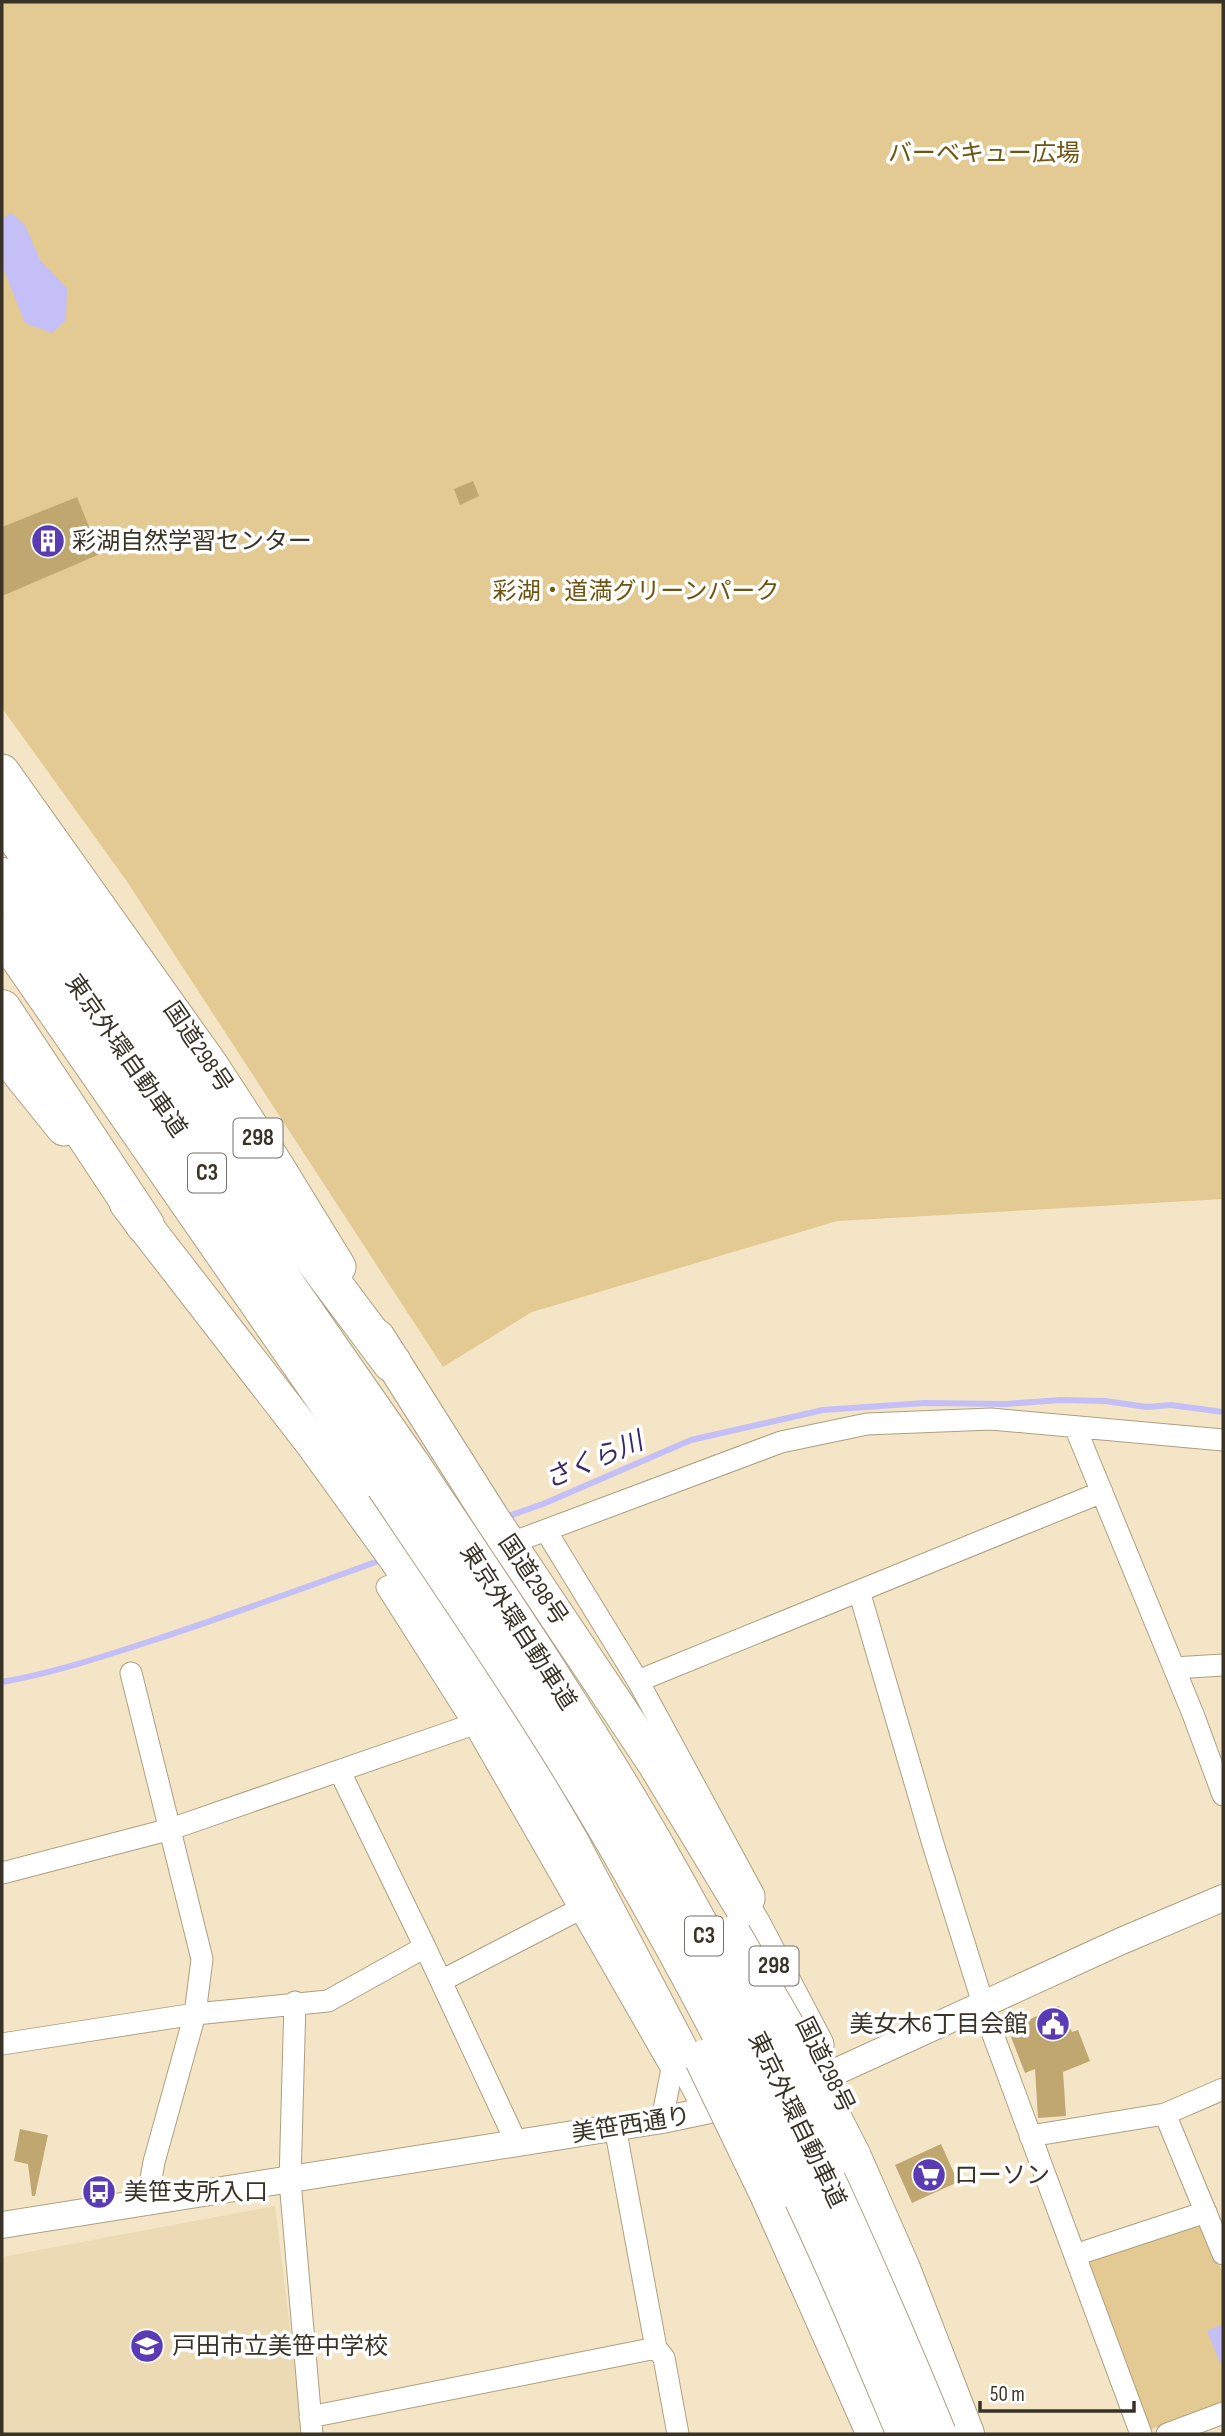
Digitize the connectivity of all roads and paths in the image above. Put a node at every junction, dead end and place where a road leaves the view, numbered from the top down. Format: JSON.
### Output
{"nodes":[{"id":1,"x":2,"y":772,"type":"edge"},
{"id":2,"x":2,"y":819,"type":"edge"},
{"id":3,"x":2,"y":877,"type":"edge"},
{"id":4,"x":2,"y":932,"type":"edge"},
{"id":5,"x":2,"y":1009,"type":"edge"},
{"id":6,"x":2,"y":1051,"type":"edge"},
{"id":7,"x":145,"y":1225,"type":"junction"},
{"id":8,"x":392,"y":1363,"type":"junction"},
{"id":9,"x":1075,"y":1427,"type":"junction"},
{"id":10,"x":1223,"y":1440,"type":"edge"},
{"id":11,"x":1102,"y":1492,"type":"junction"},
{"id":12,"x":546,"y":1531,"type":"junction"},
{"id":13,"x":500,"y":1532,"type":"junction"},
{"id":14,"x":398,"y":1561,"type":"junction"},
{"id":15,"x":859,"y":1591,"type":"junction"},
{"id":16,"x":491,"y":1643,"type":"junction"},
{"id":17,"x":1223,"y":1665,"type":"edge"},
{"id":18,"x":1174,"y":1668,"type":"junction"},
{"id":19,"x":131,"y":1673,"type":"dead end"},
{"id":20,"x":638,"y":1681,"type":"junction"},
{"id":21,"x":559,"y":1686,"type":"junction"},
{"id":22,"x":474,"y":1724,"type":"junction"},
{"id":23,"x":340,"y":1772,"type":"junction"},
{"id":24,"x":1223,"y":1795,"type":"edge"},
{"id":25,"x":172,"y":1829,"type":"junction"},
{"id":26,"x":2,"y":1873,"type":"edge"},
{"id":27,"x":1223,"y":1898,"type":"edge"},
{"id":28,"x":580,"y":1909,"type":"junction"},
{"id":29,"x":752,"y":1923,"type":"junction"},
{"id":30,"x":425,"y":1947,"type":"junction"},
{"id":31,"x":441,"y":1981,"type":"junction"},
{"id":32,"x":295,"y":2002,"type":"junction"},
{"id":33,"x":982,"y":2003,"type":"junction"},
{"id":34,"x":195,"y":2014,"type":"junction"},
{"id":35,"x":2,"y":2044,"type":"edge"},
{"id":36,"x":831,"y":2074,"type":"junction"},
{"id":37,"x":1223,"y":2089,"type":"edge"},
{"id":38,"x":712,"y":2111,"type":"junction"},
{"id":39,"x":1165,"y":2114,"type":"junction"},
{"id":40,"x":662,"y":2120,"type":"junction"},
{"id":41,"x":615,"y":2127,"type":"junction"},
{"id":42,"x":1030,"y":2136,"type":"junction"},
{"id":43,"x":517,"y":2144,"type":"junction"},
{"id":44,"x":290,"y":2180,"type":"junction"},
{"id":45,"x":147,"y":2202,"type":"junction"},
{"id":46,"x":1206,"y":2212,"type":"junction"},
{"id":47,"x":2,"y":2225,"type":"edge"},
{"id":48,"x":1223,"y":2254,"type":"edge"},
{"id":49,"x":1074,"y":2255,"type":"junction"},
{"id":50,"x":656,"y":2348,"type":"junction"},
{"id":51,"x":1223,"y":2413,"type":"edge"},
{"id":52,"x":311,"y":2426,"type":"edge"},
{"id":53,"x":678,"y":2434,"type":"edge"},
{"id":54,"x":860,"y":2434,"type":"edge"},
{"id":55,"x":876,"y":2434,"type":"edge"},
{"id":56,"x":906,"y":2434,"type":"edge"},
{"id":57,"x":937,"y":2434,"type":"edge"},
{"id":58,"x":965,"y":2434,"type":"edge"},
{"id":59,"x":982,"y":2434,"type":"edge"},
{"id":60,"x":1141,"y":2434,"type":"edge"},
{"id":61,"x":1167,"y":2434,"type":"edge"}],
"edges":[{"from":1,"to":8,"type":"highway","name":"国道298号","number":"298"},
{"from":2,"to":8,"type":"highway"},
{"from":3,"to":21,"type":"highway","name":"東京外環自動車道","number":"C3","bridge":true},
{"from":4,"to":16,"type":"highway","name":"東京外環自動車道","number":"C3","bridge":true},
{"from":5,"to":7,"type":"highway"},
{"from":6,"to":7,"type":"highway"},
{"from":7,"to":14,"type":"highway"},
{"from":8,"to":13,"type":"highway","name":"国道298号","number":"298"},
{"from":9,"to":10,"type":"street"},
{"from":9,"to":11,"type":"street"},
{"from":9,"to":12,"type":"street"},
{"from":11,"to":15,"type":"street"},
{"from":11,"to":18,"type":"street"},
{"from":12,"to":13,"type":"street"},
{"from":12,"to":20,"type":"street"},
{"from":13,"to":14,"type":"street"},
{"from":13,"to":29,"type":"highway","name":"国道298号","number":"298"},
{"from":14,"to":22,"type":"street"},
{"from":14,"to":38,"type":"highway"},
{"from":15,"to":20,"type":"street"},
{"from":15,"to":33,"type":"street"},
{"from":16,"to":55,"type":"highway","bridge":true},
{"from":16,"to":56,"type":"highway","name":"東京外環自動車道","number":"C3","bridge":true},
{"from":17,"to":18,"type":"street"},
{"from":18,"to":24,"type":"street"},
{"from":19,"to":25,"type":"street"},
{"from":20,"to":29,"type":"street"},
{"from":21,"to":57,"type":"highway","name":"東京外環自動車道","number":"C3","bridge":true},
{"from":21,"to":58,"type":"highway","bridge":true},
{"from":22,"to":23,"type":"street"},
{"from":22,"to":28,"type":"street"},
{"from":23,"to":25,"type":"street"},
{"from":23,"to":30,"type":"street"},
{"from":25,"to":26,"type":"street"},
{"from":25,"to":34,"type":"street"},
{"from":27,"to":33,"type":"street","name":"美笹西通り"},
{"from":28,"to":31,"type":"street"},
{"from":28,"to":40,"type":"street"},
{"from":29,"to":36,"type":"highway","name":"国道298号","number":"298"},
{"from":30,"to":31,"type":"street"},
{"from":30,"to":32,"type":"street"},
{"from":31,"to":43,"type":"street"},
{"from":32,"to":34,"type":"street"},
{"from":32,"to":44,"type":"street"},
{"from":33,"to":36,"type":"street","name":"美笹西通り"},
{"from":33,"to":42,"type":"street"},
{"from":34,"to":35,"type":"street"},
{"from":34,"to":45,"type":"street"},
{"from":36,"to":38,"type":"street","name":"美笹西通り"},
{"from":36,"to":59,"type":"highway","name":"国道298号","number":"298"},
{"from":37,"to":39,"type":"street"},
{"from":38,"to":40,"type":"street","name":"美笹西通り"},
{"from":38,"to":54,"type":"highway"},
{"from":39,"to":42,"type":"street"},
{"from":39,"to":46,"type":"street"},
{"from":40,"to":41,"type":"street","name":"美笹西通り"},
{"from":41,"to":43,"type":"street","name":"美笹西通り"},
{"from":41,"to":50,"type":"street"},
{"from":42,"to":49,"type":"street"},
{"from":43,"to":44,"type":"street","name":"美笹西通り"},
{"from":44,"to":45,"type":"street","name":"美笹西通り"},
{"from":44,"to":52,"type":"street"},
{"from":45,"to":47,"type":"street","name":"美笹西通り"},
{"from":46,"to":48,"type":"street"},
{"from":46,"to":49,"type":"street"},
{"from":49,"to":60,"type":"street"},
{"from":50,"to":52,"type":"street"},
{"from":50,"to":53,"type":"street"},
{"from":51,"to":61,"type":"street"}]}
